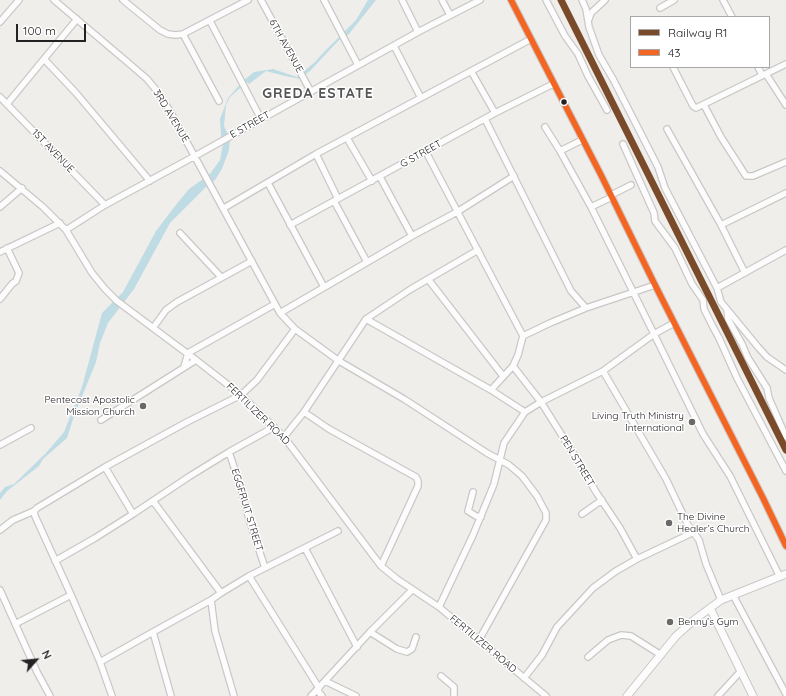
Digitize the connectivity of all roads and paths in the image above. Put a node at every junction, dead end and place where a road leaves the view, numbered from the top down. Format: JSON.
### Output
{"nodes":[{"id":1,"x":19,"y":0,"type":"edge"},
{"id":2,"x":54,"y":0,"type":"edge"},
{"id":3,"x":123,"y":0,"type":"edge"},
{"id":4,"x":248,"y":0,"type":"edge"},
{"id":5,"x":261,"y":0,"type":"edge"},
{"id":6,"x":324,"y":0,"type":"edge"},
{"id":7,"x":402,"y":0,"type":"edge"},
{"id":8,"x":442,"y":0,"type":"edge"},
{"id":9,"x":480,"y":0,"type":"edge"},
{"id":10,"x":511,"y":0,"type":"edge"},
{"id":11,"x":546,"y":0,"type":"edge"},
{"id":12,"x":582,"y":0,"type":"edge"},
{"id":13,"x":605,"y":0,"type":"edge"},
{"id":14,"x":674,"y":0,"type":"edge"},
{"id":15,"x":723,"y":0,"type":"edge"},
{"id":16,"x":660,"y":8,"type":"dead end"},
{"id":17,"x":450,"y":15,"type":"junction"},
{"id":18,"x":731,"y":16,"type":"edge"},
{"id":19,"x":77,"y":19,"type":"junction"},
{"id":20,"x":210,"y":21,"type":"junction"},
{"id":21,"x":588,"y":21,"type":"junction"},
{"id":22,"x":0,"y":22,"type":"edge"},
{"id":23,"x":418,"y":32,"type":"junction"},
{"id":24,"x":183,"y":34,"type":"junction"},
{"id":25,"x":531,"y":39,"type":"junction"},
{"id":26,"x":394,"y":46,"type":"junction"},
{"id":27,"x":44,"y":59,"type":"junction"},
{"id":28,"x":786,"y":64,"type":"edge"},
{"id":29,"x":358,"y":65,"type":"junction"},
{"id":30,"x":673,"y":68,"type":"edge"},
{"id":31,"x":759,"y":68,"type":"edge"},
{"id":32,"x":471,"y":71,"type":"junction"},
{"id":33,"x":764,"y":75,"type":"junction"},
{"id":34,"x":553,"y":84,"type":"junction"},
{"id":35,"x":311,"y":92,"type":"junction"},
{"id":36,"x":0,"y":97,"type":"edge"},
{"id":37,"x":421,"y":98,"type":"junction"},
{"id":38,"x":219,"y":101,"type":"dead end"},
{"id":39,"x":7,"y":104,"type":"junction"},
{"id":40,"x":704,"y":105,"type":"junction"},
{"id":41,"x":786,"y":105,"type":"edge"},
{"id":42,"x":607,"y":110,"type":"dead end"},
{"id":43,"x":495,"y":113,"type":"junction"},
{"id":44,"x":261,"y":119,"type":"junction"},
{"id":45,"x":485,"y":119,"type":"junction"},
{"id":46,"x":545,"y":128,"type":"dead end"},
{"id":47,"x":667,"y":129,"type":"dead end"},
{"id":48,"x":347,"y":138,"type":"junction"},
{"id":49,"x":582,"y":140,"type":"junction"},
{"id":50,"x":623,"y":144,"type":"dead end"},
{"id":51,"x":560,"y":151,"type":"junction"},
{"id":52,"x":426,"y":152,"type":"junction"},
{"id":53,"x":316,"y":154,"type":"junction"},
{"id":54,"x":195,"y":156,"type":"junction"},
{"id":55,"x":786,"y":162,"type":"edge"},
{"id":56,"x":0,"y":171,"type":"edge"},
{"id":57,"x":514,"y":176,"type":"junction"},
{"id":58,"x":380,"y":177,"type":"junction"},
{"id":59,"x":150,"y":181,"type":"junction"},
{"id":60,"x":372,"y":181,"type":"junction"},
{"id":61,"x":268,"y":183,"type":"junction"},
{"id":62,"x":631,"y":185,"type":"dead end"},
{"id":63,"x":22,"y":188,"type":"junction"},
{"id":64,"x":786,"y":193,"type":"edge"},
{"id":65,"x":611,"y":196,"type":"junction"},
{"id":66,"x":336,"y":200,"type":"junction"},
{"id":67,"x":105,"y":205,"type":"junction"},
{"id":68,"x":0,"y":207,"type":"edge"},
{"id":69,"x":591,"y":207,"type":"junction"},
{"id":70,"x":224,"y":208,"type":"junction"},
{"id":71,"x":456,"y":212,"type":"junction"},
{"id":72,"x":60,"y":223,"type":"junction"},
{"id":73,"x":290,"y":225,"type":"junction"},
{"id":74,"x":721,"y":226,"type":"junction"},
{"id":75,"x":66,"y":230,"type":"junction"},
{"id":76,"x":180,"y":233,"type":"dead end"},
{"id":77,"x":412,"y":236,"type":"junction"},
{"id":78,"x":7,"y":248,"type":"junction"},
{"id":79,"x":478,"y":250,"type":"junction"},
{"id":80,"x":786,"y":250,"type":"edge"},
{"id":81,"x":0,"y":252,"type":"edge"},
{"id":82,"x":252,"y":260,"type":"junction"},
{"id":83,"x":367,"y":262,"type":"junction"},
{"id":84,"x":745,"y":273,"type":"junction"},
{"id":85,"x":221,"y":277,"type":"junction"},
{"id":86,"x":428,"y":279,"type":"junction"},
{"id":87,"x":655,"y":285,"type":"junction"},
{"id":88,"x":324,"y":287,"type":"junction"},
{"id":89,"x":717,"y":288,"type":"junction"},
{"id":90,"x":633,"y":293,"type":"junction"},
{"id":91,"x":0,"y":299,"type":"edge"},
{"id":92,"x":275,"y":304,"type":"junction"},
{"id":93,"x":586,"y":308,"type":"junction"},
{"id":94,"x":727,"y":310,"type":"junction"},
{"id":95,"x":280,"y":313,"type":"junction"},
{"id":96,"x":366,"y":319,"type":"junction"},
{"id":97,"x":674,"y":323,"type":"junction"},
{"id":98,"x":153,"y":328,"type":"junction"},
{"id":99,"x":295,"y":329,"type":"junction"},
{"id":100,"x":654,"y":334,"type":"junction"},
{"id":101,"x":523,"y":336,"type":"junction"},
{"id":102,"x":188,"y":353,"type":"junction"},
{"id":103,"x":196,"y":360,"type":"junction"},
{"id":104,"x":339,"y":361,"type":"junction"},
{"id":105,"x":513,"y":366,"type":"junction"},
{"id":106,"x":184,"y":367,"type":"junction"},
{"id":107,"x":786,"y":370,"type":"edge"},
{"id":108,"x":603,"y":371,"type":"junction"},
{"id":109,"x":503,"y":376,"type":"junction"},
{"id":110,"x":491,"y":390,"type":"junction"},
{"id":111,"x":241,"y":395,"type":"junction"},
{"id":112,"x":541,"y":402,"type":"junction"},
{"id":113,"x":304,"y":412,"type":"junction"},
{"id":114,"x":525,"y":412,"type":"junction"},
{"id":115,"x":101,"y":420,"type":"dead end"},
{"id":116,"x":274,"y":427,"type":"junction"},
{"id":117,"x":31,"y":428,"type":"dead end"},
{"id":118,"x":284,"y":437,"type":"junction"},
{"id":119,"x":786,"y":437,"type":"edge"},
{"id":120,"x":0,"y":445,"type":"edge"},
{"id":121,"x":229,"y":452,"type":"junction"},
{"id":122,"x":500,"y":460,"type":"junction"},
{"id":123,"x":105,"y":467,"type":"junction"},
{"id":124,"x":786,"y":471,"type":"edge"},
{"id":125,"x":473,"y":492,"type":"dead end"},
{"id":126,"x":153,"y":500,"type":"junction"},
{"id":127,"x":602,"y":500,"type":"junction"},
{"id":128,"x":34,"y":511,"type":"junction"},
{"id":129,"x":133,"y":514,"type":"junction"},
{"id":130,"x":582,"y":514,"type":"dead end"},
{"id":131,"x":481,"y":516,"type":"junction"},
{"id":132,"x":0,"y":530,"type":"edge"},
{"id":133,"x":338,"y":531,"type":"dead end"},
{"id":134,"x":694,"y":532,"type":"junction"},
{"id":135,"x":786,"y":546,"type":"edge"},
{"id":136,"x":305,"y":548,"type":"junction"},
{"id":137,"x":637,"y":559,"type":"junction"},
{"id":138,"x":55,"y":561,"type":"junction"},
{"id":139,"x":381,"y":566,"type":"junction"},
{"id":140,"x":265,"y":568,"type":"junction"},
{"id":141,"x":249,"y":576,"type":"junction"},
{"id":142,"x":783,"y":576,"type":"edge"},
{"id":143,"x":0,"y":590,"type":"edge"},
{"id":144,"x":412,"y":590,"type":"junction"},
{"id":145,"x":221,"y":594,"type":"junction"},
{"id":146,"x":71,"y":595,"type":"junction"},
{"id":147,"x":733,"y":595,"type":"junction"},
{"id":148,"x":211,"y":600,"type":"junction"},
{"id":149,"x":721,"y":600,"type":"junction"},
{"id":150,"x":439,"y":607,"type":"junction"},
{"id":151,"x":710,"y":608,"type":"junction"},
{"id":152,"x":15,"y":624,"type":"junction"},
{"id":153,"x":153,"y":632,"type":"junction"},
{"id":154,"x":370,"y":632,"type":"junction"},
{"id":155,"x":416,"y":637,"type":"dead end"},
{"id":156,"x":479,"y":640,"type":"junction"},
{"id":157,"x":357,"y":647,"type":"junction"},
{"id":158,"x":661,"y":655,"type":"junction"},
{"id":159,"x":588,"y":657,"type":"dead end"},
{"id":160,"x":100,"y":662,"type":"junction"},
{"id":161,"x":740,"y":672,"type":"junction"},
{"id":162,"x":442,"y":676,"type":"dead end"},
{"id":163,"x":524,"y":678,"type":"junction"},
{"id":164,"x":325,"y":681,"type":"junction"},
{"id":165,"x":318,"y":689,"type":"junction"},
{"id":166,"x":786,"y":694,"type":"edge"},
{"id":167,"x":50,"y":696,"type":"edge"},
{"id":168,"x":112,"y":696,"type":"edge"},
{"id":169,"x":171,"y":696,"type":"edge"},
{"id":170,"x":234,"y":696,"type":"edge"},
{"id":171,"x":311,"y":696,"type":"edge"},
{"id":172,"x":322,"y":696,"type":"edge"},
{"id":173,"x":356,"y":696,"type":"edge"},
{"id":174,"x":454,"y":696,"type":"edge"},
{"id":175,"x":546,"y":696,"type":"edge"},
{"id":176,"x":628,"y":696,"type":"edge"},
{"id":177,"x":718,"y":696,"type":"edge"},
{"id":178,"x":753,"y":696,"type":"edge"}],
"edges":[{"from":1,"to":22,"type":"street"},
{"from":2,"to":19,"type":"street","name":"3RD AVENUE"},
{"from":3,"to":24,"type":"street"},
{"from":4,"to":20,"type":"street"},
{"from":5,"to":35,"type":"street","name":"6TH AVENUE"},
{"from":6,"to":29,"type":"street"},
{"from":7,"to":23,"type":"street"},
{"from":8,"to":17,"type":"street"},
{"from":9,"to":17,"type":"street","name":"E STREET"},
{"from":10,"to":25,"type":"street"},
{"from":11,"to":42,"type":"street"},
{"from":12,"to":21,"type":"street"},
{"from":13,"to":21,"type":"street"},
{"from":14,"to":16,"type":"street"},
{"from":15,"to":18,"type":"street"},
{"from":17,"to":23,"type":"street","name":"E STREET"},
{"from":19,"to":27,"type":"street"},
{"from":19,"to":54,"type":"street","name":"3RD AVENUE"},
{"from":20,"to":24,"type":"street"},
{"from":20,"to":44,"type":"street"},
{"from":21,"to":89,"type":"street"},
{"from":23,"to":26,"type":"street","name":"E STREET"},
{"from":24,"to":38,"type":"street"},
{"from":25,"to":32,"type":"street"},
{"from":25,"to":34,"type":"street"},
{"from":26,"to":29,"type":"street","name":"E STREET"},
{"from":26,"to":37,"type":"street"},
{"from":27,"to":39,"type":"street"},
{"from":27,"to":59,"type":"street"},
{"from":28,"to":33,"type":"street"},
{"from":29,"to":35,"type":"street","name":"E STREET"},
{"from":30,"to":40,"type":"street"},
{"from":31,"to":33,"type":"street"},
{"from":32,"to":37,"type":"street"},
{"from":32,"to":43,"type":"street"},
{"from":33,"to":40,"type":"street"},
{"from":33,"to":41,"type":"street"},
{"from":34,"to":43,"type":"street","name":"G STREET"},
{"from":34,"to":49,"type":"street"},
{"from":35,"to":44,"type":"street","name":"E STREET"},
{"from":36,"to":39,"type":"street","name":"1ST AVENUE"},
{"from":37,"to":48,"type":"street"},
{"from":39,"to":67,"type":"street","name":"1ST AVENUE"},
{"from":40,"to":55,"type":"street"},
{"from":43,"to":45,"type":"street","name":"G STREET"},
{"from":44,"to":54,"type":"street","name":"E STREET"},
{"from":45,"to":52,"type":"street","name":"G STREET"},
{"from":45,"to":57,"type":"street"},
{"from":46,"to":51,"type":"street"},
{"from":47,"to":74,"type":"street"},
{"from":48,"to":53,"type":"street"},
{"from":48,"to":60,"type":"street"},
{"from":49,"to":51,"type":"street"},
{"from":49,"to":65,"type":"street"},
{"from":50,"to":124,"type":"street"},
{"from":51,"to":69,"type":"street"},
{"from":52,"to":58,"type":"street","name":"G STREET"},
{"from":52,"to":71,"type":"street"},
{"from":53,"to":61,"type":"street"},
{"from":53,"to":66,"type":"street"},
{"from":54,"to":59,"type":"street","name":"E STREET"},
{"from":54,"to":70,"type":"street","name":"3RD AVENUE"},
{"from":56,"to":63,"type":"street","name":"FERTILIZER ROAD"},
{"from":57,"to":71,"type":"street"},
{"from":57,"to":93,"type":"street"},
{"from":58,"to":60,"type":"street","name":"G STREET"},
{"from":58,"to":77,"type":"street"},
{"from":59,"to":67,"type":"street","name":"E STREET"},
{"from":60,"to":66,"type":"street","name":"G STREET"},
{"from":61,"to":70,"type":"street"},
{"from":61,"to":73,"type":"street"},
{"from":62,"to":65,"type":"street"},
{"from":63,"to":68,"type":"street"},
{"from":63,"to":72,"type":"street","name":"FERTILIZER ROAD"},
{"from":64,"to":74,"type":"street"},
{"from":65,"to":69,"type":"street"},
{"from":65,"to":87,"type":"street"},
{"from":66,"to":73,"type":"street","name":"G STREET"},
{"from":66,"to":83,"type":"street"},
{"from":67,"to":75,"type":"street","name":"E STREET"},
{"from":69,"to":90,"type":"street"},
{"from":70,"to":82,"type":"street","name":"3RD AVENUE"},
{"from":71,"to":77,"type":"street"},
{"from":71,"to":79,"type":"street"},
{"from":72,"to":75,"type":"street","name":"FERTILIZER ROAD"},
{"from":72,"to":78,"type":"street"},
{"from":73,"to":88,"type":"street"},
{"from":74,"to":84,"type":"street"},
{"from":75,"to":98,"type":"street","name":"FERTILIZER ROAD"},
{"from":76,"to":85,"type":"street"},
{"from":77,"to":83,"type":"street"},
{"from":78,"to":81,"type":"street"},
{"from":78,"to":91,"type":"street"},
{"from":79,"to":86,"type":"street"},
{"from":79,"to":101,"type":"street"},
{"from":80,"to":84,"type":"street"},
{"from":82,"to":85,"type":"street"},
{"from":82,"to":92,"type":"street","name":"3RD AVENUE"},
{"from":83,"to":88,"type":"street"},
{"from":84,"to":89,"type":"street"},
{"from":85,"to":98,"type":"street"},
{"from":86,"to":96,"type":"street"},
{"from":86,"to":109,"type":"street"},
{"from":87,"to":90,"type":"street"},
{"from":87,"to":97,"type":"street"},
{"from":88,"to":95,"type":"street"},
{"from":89,"to":94,"type":"street"},
{"from":90,"to":93,"type":"street"},
{"from":90,"to":100,"type":"street"},
{"from":92,"to":95,"type":"street","name":"3RD AVENUE"},
{"from":92,"to":102,"type":"street"},
{"from":93,"to":101,"type":"street"},
{"from":94,"to":107,"type":"street"},
{"from":94,"to":119,"type":"street"},
{"from":95,"to":99,"type":"street","name":"3RD AVENUE"},
{"from":96,"to":104,"type":"street"},
{"from":96,"to":110,"type":"street"},
{"from":97,"to":100,"type":"street"},
{"from":97,"to":135,"type":"street"},
{"from":98,"to":102,"type":"street","name":"FERTILIZER ROAD"},
{"from":99,"to":104,"type":"street","name":"3RD AVENUE"},
{"from":99,"to":111,"type":"street"},
{"from":100,"to":108,"type":"street"},
{"from":100,"to":142,"type":"street"},
{"from":101,"to":105,"type":"street"},
{"from":102,"to":103,"type":"street","name":"FERTILIZER ROAD"},
{"from":102,"to":106,"type":"street"},
{"from":103,"to":106,"type":"street"},
{"from":103,"to":111,"type":"street","name":"FERTILIZER ROAD"},
{"from":104,"to":113,"type":"street"},
{"from":104,"to":122,"type":"street","name":"3RD AVENUE"},
{"from":105,"to":109,"type":"street"},
{"from":105,"to":112,"type":"street","name":"PEN STREET"},
{"from":106,"to":115,"type":"street"},
{"from":108,"to":112,"type":"street"},
{"from":108,"to":134,"type":"street"},
{"from":109,"to":110,"type":"street"},
{"from":110,"to":114,"type":"street"},
{"from":111,"to":116,"type":"street","name":"FERTILIZER ROAD"},
{"from":111,"to":123,"type":"street"},
{"from":112,"to":114,"type":"street"},
{"from":112,"to":127,"type":"street","name":"PEN STREET"},
{"from":113,"to":118,"type":"street"},
{"from":113,"to":139,"type":"street"},
{"from":114,"to":122,"type":"street"},
{"from":116,"to":118,"type":"street","name":"FERTILIZER ROAD"},
{"from":116,"to":121,"type":"street"},
{"from":117,"to":120,"type":"street"},
{"from":118,"to":139,"type":"street","name":"FERTILIZER ROAD"},
{"from":121,"to":126,"type":"street"},
{"from":121,"to":140,"type":"street","name":"EGGFRUIT STREET"},
{"from":122,"to":131,"type":"street"},
{"from":122,"to":156,"type":"street","name":"3RD AVENUE"},
{"from":123,"to":128,"type":"street"},
{"from":123,"to":129,"type":"street"},
{"from":125,"to":131,"type":"street"},
{"from":126,"to":129,"type":"street"},
{"from":126,"to":145,"type":"street"},
{"from":127,"to":130,"type":"street"},
{"from":127,"to":137,"type":"street","name":"PEN STREET"},
{"from":128,"to":132,"type":"street"},
{"from":128,"to":138,"type":"street"},
{"from":129,"to":138,"type":"street"},
{"from":131,"to":150,"type":"street"},
{"from":133,"to":136,"type":"street"},
{"from":134,"to":137,"type":"street"},
{"from":134,"to":149,"type":"street"},
{"from":136,"to":140,"type":"street"},
{"from":136,"to":157,"type":"street"},
{"from":137,"to":163,"type":"street"},
{"from":138,"to":146,"type":"street"},
{"from":139,"to":144,"type":"street","name":"FERTILIZER ROAD"},
{"from":140,"to":141,"type":"street"},
{"from":141,"to":145,"type":"street"},
{"from":141,"to":165,"type":"street"},
{"from":142,"to":147,"type":"street"},
{"from":143,"to":152,"type":"street"},
{"from":144,"to":150,"type":"street","name":"FERTILIZER ROAD"},
{"from":144,"to":154,"type":"street"},
{"from":145,"to":148,"type":"street"},
{"from":146,"to":152,"type":"street"},
{"from":146,"to":160,"type":"street"},
{"from":147,"to":149,"type":"street"},
{"from":147,"to":166,"type":"street"},
{"from":148,"to":153,"type":"street"},
{"from":148,"to":170,"type":"street"},
{"from":149,"to":151,"type":"street"},
{"from":150,"to":156,"type":"street","name":"FERTILIZER ROAD"},
{"from":151,"to":158,"type":"street"},
{"from":151,"to":161,"type":"street"},
{"from":152,"to":167,"type":"street"},
{"from":153,"to":160,"type":"street"},
{"from":153,"to":169,"type":"street"},
{"from":154,"to":155,"type":"street"},
{"from":154,"to":157,"type":"street"},
{"from":156,"to":163,"type":"street","name":"FERTILIZER ROAD"},
{"from":157,"to":164,"type":"street"},
{"from":158,"to":159,"type":"street"},
{"from":158,"to":176,"type":"street"},
{"from":160,"to":168,"type":"street"},
{"from":161,"to":177,"type":"street"},
{"from":161,"to":178,"type":"street"},
{"from":162,"to":174,"type":"street"},
{"from":163,"to":175,"type":"street","name":"FERTILIZER ROAD"},
{"from":164,"to":165,"type":"street"},
{"from":164,"to":173,"type":"street"},
{"from":165,"to":171,"type":"street"},
{"from":165,"to":172,"type":"street"}]}
